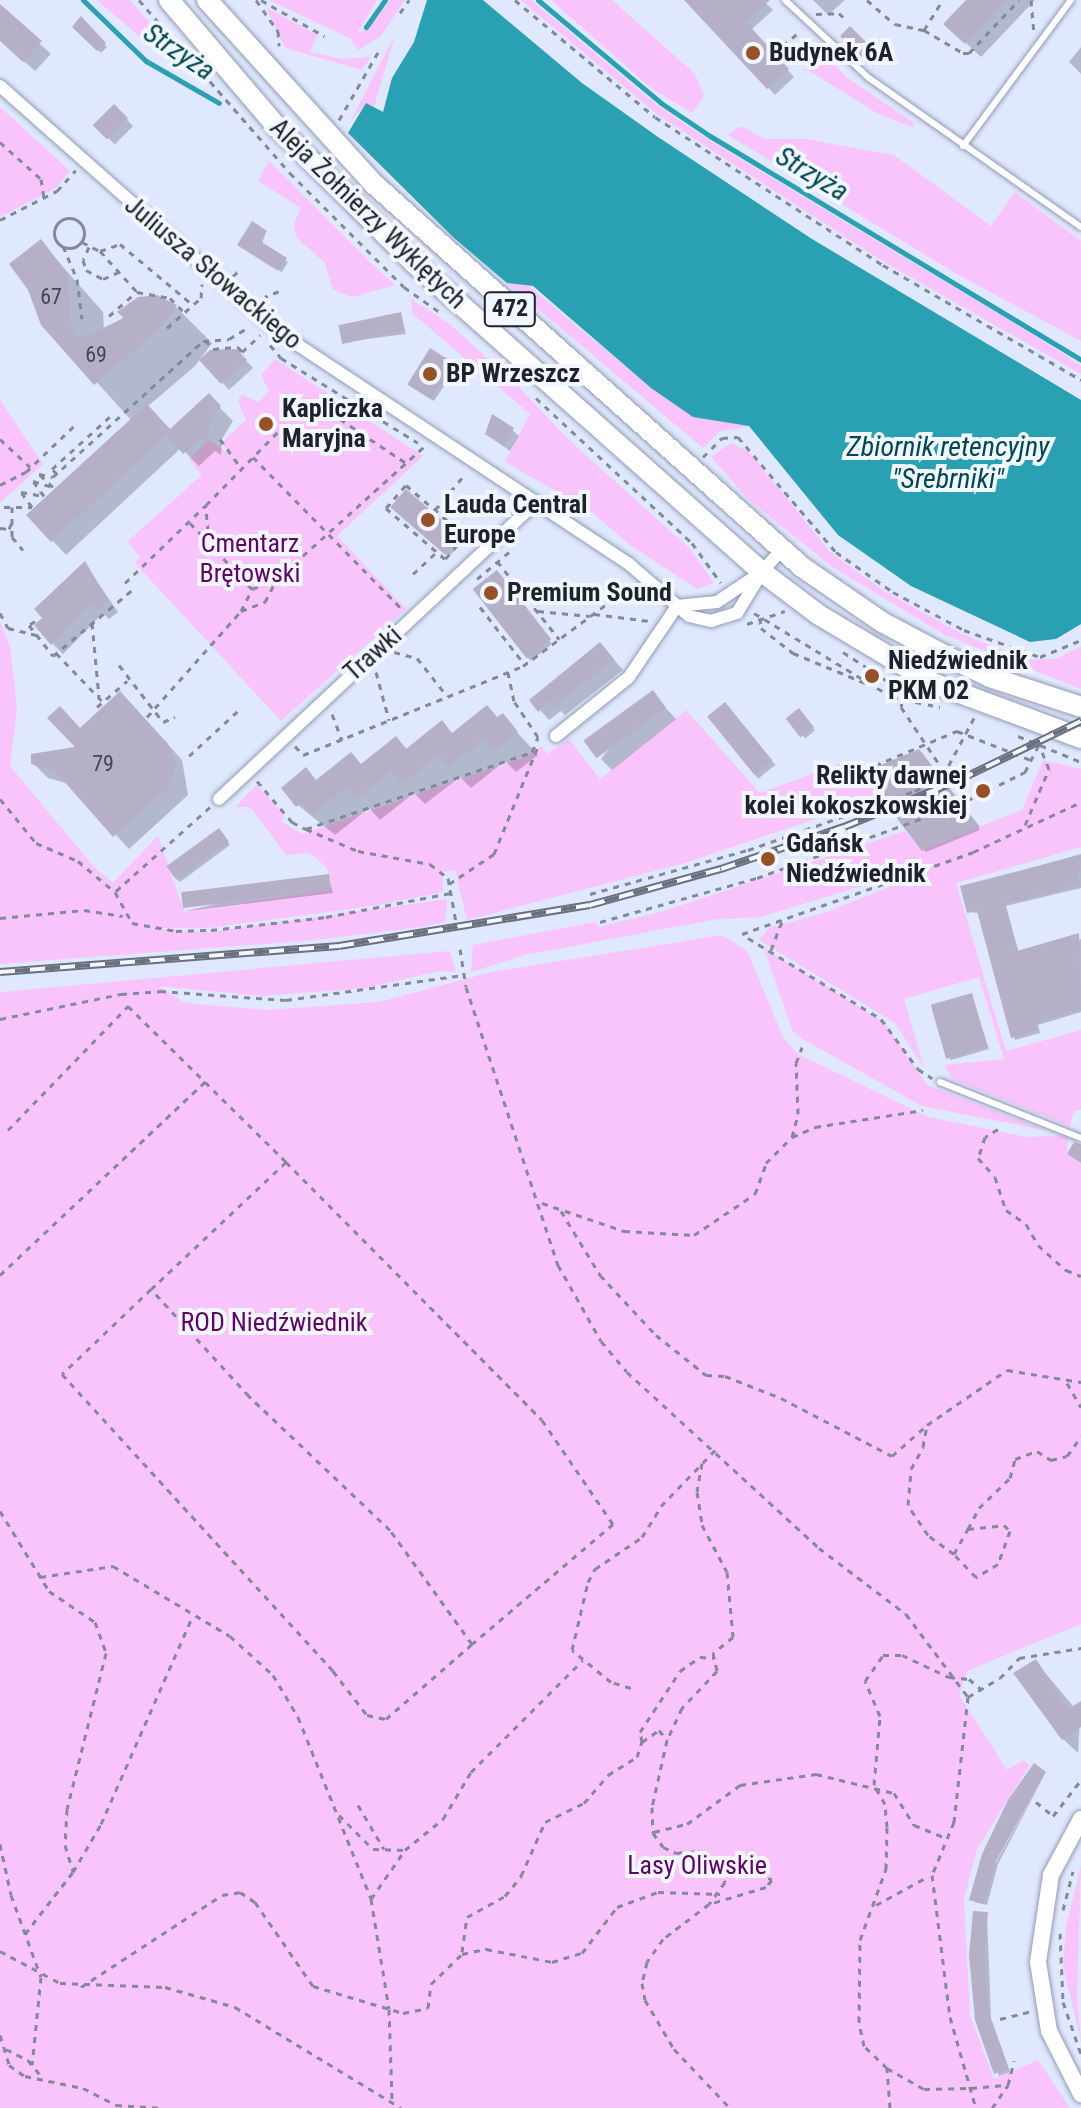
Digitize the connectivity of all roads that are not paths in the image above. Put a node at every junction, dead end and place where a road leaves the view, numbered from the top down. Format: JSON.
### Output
{"nodes":[{"id":1,"x":169,"y":0,"type":"edge"},
{"id":2,"x":207,"y":0,"type":"edge"},
{"id":3,"x":785,"y":0,"type":"edge"},
{"id":4,"x":1071,"y":0,"type":"edge"},
{"id":5,"x":0,"y":86,"type":"edge"},
{"id":6,"x":963,"y":146,"type":"junction"},
{"id":7,"x":1081,"y":227,"type":"edge"},
{"id":8,"x":536,"y":502,"type":"junction"},
{"id":9,"x":781,"y":550,"type":"junction"},
{"id":10,"x":762,"y":572,"type":"junction"},
{"id":11,"x":677,"y":606,"type":"junction"},
{"id":12,"x":1081,"y":707,"type":"edge"},
{"id":13,"x":556,"y":736,"type":"dead end"},
{"id":14,"x":1081,"y":738,"type":"edge"},
{"id":15,"x":215,"y":803,"type":"road end"},
{"id":16,"x":940,"y":1082,"type":"road end"},
{"id":17,"x":1081,"y":1138,"type":"edge"},
{"id":18,"x":1081,"y":1819,"type":"edge"},
{"id":19,"x":1081,"y":2094,"type":"edge"}],
"edges":[{"from":1,"to":10,"type":"main road","name":"Aleja Żołnierzy Wyklętych","number":"472"},
{"from":2,"to":9,"type":"main road","name":"Aleja Żołnierzy Wyklętych","number":"472"},
{"from":3,"to":6,"type":"lane"},
{"from":4,"to":6,"type":"lane"},
{"from":5,"to":8,"type":"street","name":"Juliusza Słowackiego"},
{"from":6,"to":7,"type":"lane"},
{"from":8,"to":11,"type":"street","name":"Juliusza Słowackiego"},
{"from":8,"to":15,"type":"street","name":"Trawki"},
{"from":9,"to":10,"type":"street","name":"Juliusza Słowackiego"},
{"from":9,"to":12,"type":"main road","number":"472"},
{"from":10,"to":11,"type":"street","name":"Juliusza Słowackiego"},
{"from":10,"to":11,"type":"street","name":"Juliusza Słowackiego"},
{"from":10,"to":14,"type":"main road","number":"472"},
{"from":11,"to":13,"type":"street"},
{"from":16,"to":17,"type":"lane"},
{"from":18,"to":19,"type":"street"}]}
